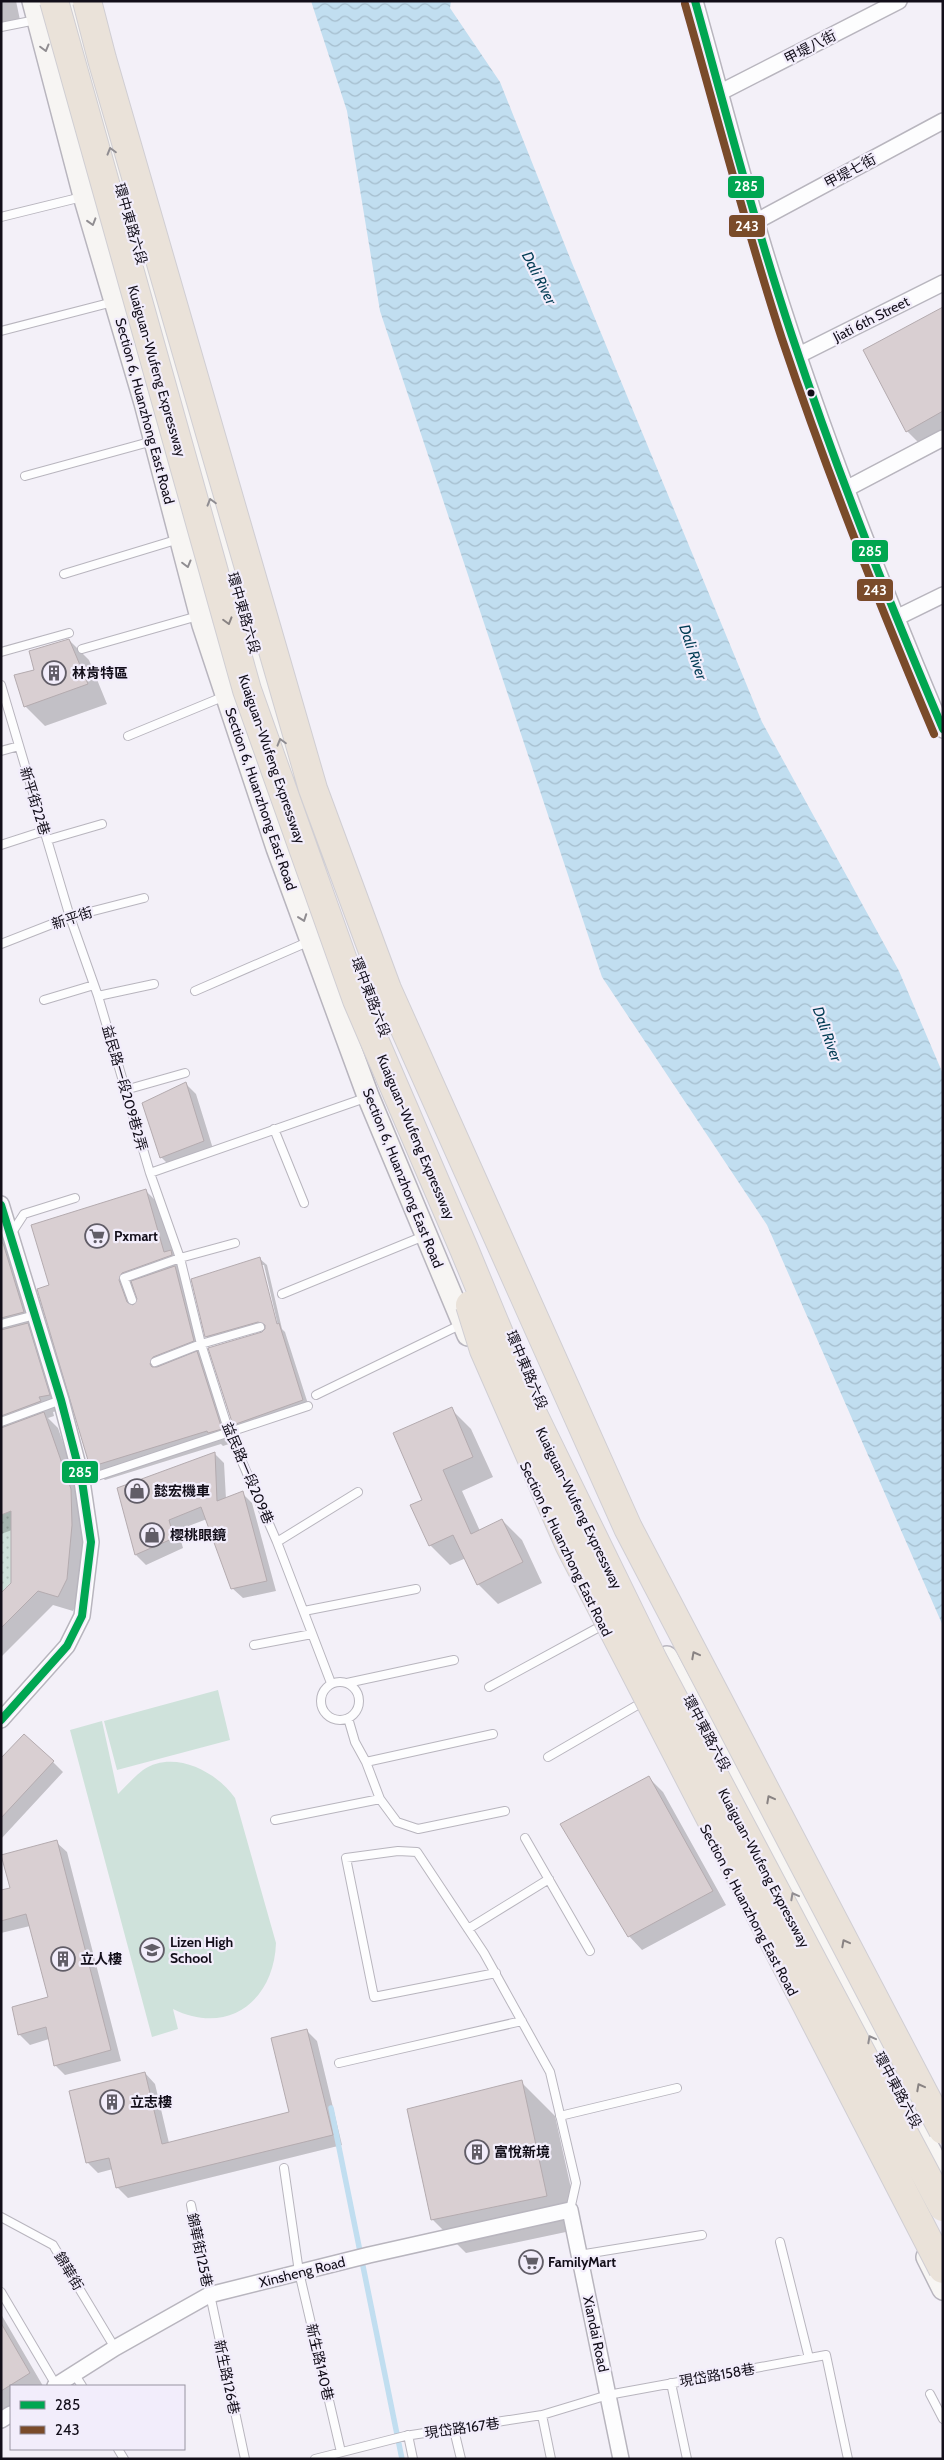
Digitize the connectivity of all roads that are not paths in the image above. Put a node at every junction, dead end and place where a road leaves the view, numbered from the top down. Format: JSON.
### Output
{"nodes":[{"id":1,"x":70,"y":1,"type":"edge"},
{"id":2,"x":88,"y":1,"type":"edge"},
{"id":3,"x":101,"y":1,"type":"edge"},
{"id":4,"x":695,"y":1,"type":"edge"},
{"id":5,"x":899,"y":1,"type":"edge"},
{"id":6,"x":41,"y":8,"type":"edge"},
{"id":7,"x":1,"y":27,"type":"edge"},
{"id":8,"x":720,"y":92,"type":"junction"},
{"id":9,"x":943,"y":121,"type":"edge"},
{"id":10,"x":84,"y":196,"type":"junction"},
{"id":11,"x":1,"y":217,"type":"edge"},
{"id":12,"x":756,"y":221,"type":"junction"},
{"id":13,"x":943,"y":283,"type":"edge"},
{"id":14,"x":115,"y":301,"type":"junction"},
{"id":15,"x":1,"y":331,"type":"edge"},
{"id":16,"x":167,"y":350,"type":"junction"},
{"id":17,"x":799,"y":355,"type":"junction"},
{"id":18,"x":943,"y":438,"type":"edge"},
{"id":19,"x":154,"y":440,"type":"junction"},
{"id":20,"x":25,"y":476,"type":"dead end"},
{"id":21,"x":846,"y":488,"type":"junction"},
{"id":22,"x":180,"y":538,"type":"junction"},
{"id":23,"x":64,"y":574,"type":"dead end"},
{"id":24,"x":943,"y":595,"type":"edge"},
{"id":25,"x":200,"y":615,"type":"junction"},
{"id":26,"x":896,"y":618,"type":"junction"},
{"id":27,"x":69,"y":633,"type":"dead end"},
{"id":28,"x":82,"y":649,"type":"dead end"},
{"id":29,"x":1,"y":652,"type":"edge"},
{"id":30,"x":1,"y":685,"type":"edge"},
{"id":31,"x":226,"y":696,"type":"junction"},
{"id":32,"x":943,"y":730,"type":"edge"},
{"id":33,"x":128,"y":736,"type":"dead end"},
{"id":34,"x":19,"y":746,"type":"junction"},
{"id":35,"x":1,"y":751,"type":"edge"},
{"id":36,"x":102,"y":824,"type":"dead end"},
{"id":37,"x":44,"y":831,"type":"junction"},
{"id":38,"x":47,"y":840,"type":"junction"},
{"id":39,"x":1,"y":845,"type":"edge"},
{"id":40,"x":144,"y":898,"type":"dead end"},
{"id":41,"x":70,"y":917,"type":"junction"},
{"id":42,"x":311,"y":940,"type":"junction"},
{"id":43,"x":1,"y":944,"type":"edge"},
{"id":44,"x":154,"y":984,"type":"dead end"},
{"id":45,"x":94,"y":985,"type":"junction"},
{"id":46,"x":195,"y":992,"type":"dead end"},
{"id":47,"x":98,"y":996,"type":"junction"},
{"id":48,"x":44,"y":1000,"type":"dead end"},
{"id":49,"x":185,"y":1073,"type":"dead end"},
{"id":50,"x":125,"y":1090,"type":"junction"},
{"id":51,"x":368,"y":1096,"type":"junction"},
{"id":52,"x":274,"y":1129,"type":"junction"},
{"id":53,"x":150,"y":1173,"type":"junction"},
{"id":54,"x":75,"y":1198,"type":"dead end"},
{"id":55,"x":304,"y":1203,"type":"dead end"},
{"id":56,"x":1,"y":1204,"type":"edge"},
{"id":57,"x":426,"y":1234,"type":"junction"},
{"id":58,"x":6,"y":1236,"type":"edge"},
{"id":59,"x":235,"y":1243,"type":"dead end"},
{"id":60,"x":464,"y":1249,"type":"junction"},
{"id":61,"x":180,"y":1258,"type":"junction"},
{"id":62,"x":282,"y":1294,"type":"dead end"},
{"id":63,"x":132,"y":1300,"type":"dead end"},
{"id":64,"x":35,"y":1315,"type":"junction"},
{"id":65,"x":463,"y":1323,"type":"junction"},
{"id":66,"x":1,"y":1324,"type":"edge"},
{"id":67,"x":260,"y":1327,"type":"dead end"},
{"id":68,"x":202,"y":1344,"type":"junction"},
{"id":69,"x":155,"y":1362,"type":"dead end"},
{"id":70,"x":316,"y":1395,"type":"dead end"},
{"id":71,"x":61,"y":1400,"type":"junction"},
{"id":72,"x":308,"y":1406,"type":"dead end"},
{"id":73,"x":1,"y":1422,"type":"edge"},
{"id":74,"x":229,"y":1432,"type":"junction"},
{"id":75,"x":82,"y":1481,"type":"junction"},
{"id":76,"x":358,"y":1492,"type":"dead end"},
{"id":77,"x":588,"y":1498,"type":"junction"},
{"id":78,"x":550,"y":1519,"type":"junction"},
{"id":79,"x":277,"y":1542,"type":"junction"},
{"id":80,"x":416,"y":1589,"type":"dead end"},
{"id":81,"x":304,"y":1611,"type":"junction"},
{"id":82,"x":603,"y":1625,"type":"junction"},
{"id":83,"x":312,"y":1634,"type":"junction"},
{"id":84,"x":254,"y":1645,"type":"dead end"},
{"id":85,"x":454,"y":1660,"type":"dead end"},
{"id":86,"x":331,"y":1683,"type":"junction"},
{"id":87,"x":347,"y":1683,"type":"junction"},
{"id":88,"x":489,"y":1687,"type":"dead end"},
{"id":89,"x":641,"y":1703,"type":"junction"},
{"id":90,"x":348,"y":1718,"type":"junction"},
{"id":91,"x":1,"y":1720,"type":"edge"},
{"id":92,"x":493,"y":1734,"type":"dead end"},
{"id":93,"x":548,"y":1757,"type":"dead end"},
{"id":94,"x":366,"y":1762,"type":"junction"},
{"id":95,"x":380,"y":1799,"type":"junction"},
{"id":96,"x":505,"y":1811,"type":"dead end"},
{"id":97,"x":275,"y":1820,"type":"dead end"},
{"id":98,"x":525,"y":1838,"type":"dead end"},
{"id":99,"x":549,"y":1879,"type":"junction"},
{"id":100,"x":468,"y":1929,"type":"junction"},
{"id":101,"x":590,"y":1951,"type":"dead end"},
{"id":102,"x":496,"y":1973,"type":"junction"},
{"id":103,"x":522,"y":2021,"type":"junction"},
{"id":104,"x":339,"y":2063,"type":"dead end"},
{"id":105,"x":677,"y":2088,"type":"dead end"},
{"id":106,"x":560,"y":2116,"type":"junction"},
{"id":107,"x":943,"y":2130,"type":"edge"},
{"id":108,"x":284,"y":2168,"type":"dead end"},
{"id":109,"x":943,"y":2175,"type":"edge"},
{"id":110,"x":191,"y":2205,"type":"dead end"},
{"id":111,"x":943,"y":2207,"type":"edge"},
{"id":112,"x":570,"y":2210,"type":"junction"},
{"id":113,"x":1,"y":2216,"type":"edge"},
{"id":114,"x":702,"y":2234,"type":"dead end"},
{"id":115,"x":780,"y":2242,"type":"dead end"},
{"id":116,"x":579,"y":2255,"type":"junction"},
{"id":117,"x":943,"y":2269,"type":"edge"},
{"id":118,"x":299,"y":2272,"type":"junction"},
{"id":119,"x":943,"y":2289,"type":"edge"},
{"id":120,"x":1,"y":2292,"type":"edge"},
{"id":121,"x":209,"y":2295,"type":"junction"},
{"id":122,"x":114,"y":2348,"type":"junction"},
{"id":123,"x":809,"y":2358,"type":"junction"},
{"id":124,"x":79,"y":2380,"type":"edge"},
{"id":125,"x":671,"y":2383,"type":"junction"},
{"id":126,"x":54,"y":2385,"type":"edge"},
{"id":127,"x":59,"y":2385,"type":"edge"},
{"id":128,"x":930,"y":2394,"type":"dead end"},
{"id":129,"x":608,"y":2395,"type":"junction"},
{"id":130,"x":542,"y":2416,"type":"junction"},
{"id":131,"x":943,"y":2419,"type":"edge"},
{"id":132,"x":454,"y":2430,"type":"junction"},
{"id":133,"x":406,"y":2436,"type":"junction"},
{"id":134,"x":341,"y":2452,"type":"junction"},
{"id":135,"x":245,"y":2459,"type":"edge"},
{"id":136,"x":315,"y":2459,"type":"edge"},
{"id":137,"x":413,"y":2459,"type":"edge"},
{"id":138,"x":461,"y":2459,"type":"edge"},
{"id":139,"x":551,"y":2459,"type":"edge"},
{"id":140,"x":621,"y":2459,"type":"edge"},
{"id":141,"x":687,"y":2459,"type":"edge"},
{"id":142,"x":848,"y":2459,"type":"edge"}],
"edges":[{"from":16,"to":1,"type":"street","name":"環中東路六段","one_way":true},
{"from":107,"to":2,"type":"highway","name":"Kuaiguan-Wufeng Expressway","one_way":true,"bridge":true},
{"from":3,"to":16,"type":"street"},
{"from":4,"to":8,"type":"street"},
{"from":5,"to":8,"type":"street","name":"甲堤八街"},
{"from":6,"to":7,"type":"lane"},
{"from":6,"to":10,"type":"street","name":"Section 6, Huanzhong East Road","one_way":true},
{"from":6,"to":60,"type":"highway","name":"Kuaiguan-Wufeng Expressway","one_way":true,"bridge":true},
{"from":8,"to":12,"type":"street"},
{"from":9,"to":12,"type":"street","name":"甲堤七街"},
{"from":10,"to":11,"type":"lane"},
{"from":10,"to":14,"type":"street","name":"Section 6, Huanzhong East Road","one_way":true},
{"from":12,"to":17,"type":"street"},
{"from":13,"to":17,"type":"street","name":"Jiati 6th Street"},
{"from":14,"to":15,"type":"lane"},
{"from":14,"to":19,"type":"street","name":"Section 6, Huanzhong East Road"},
{"from":77,"to":16,"type":"street","name":"環中東路六段","one_way":true},
{"from":17,"to":21,"type":"street"},
{"from":18,"to":21,"type":"street"},
{"from":19,"to":20,"type":"lane"},
{"from":19,"to":22,"type":"street","name":"Section 6, Huanzhong East Road"},
{"from":21,"to":26,"type":"street"},
{"from":22,"to":23,"type":"lane"},
{"from":22,"to":25,"type":"street","name":"Section 6, Huanzhong East Road","one_way":true},
{"from":24,"to":26,"type":"street"},
{"from":25,"to":28,"type":"lane"},
{"from":25,"to":31,"type":"street","name":"Section 6, Huanzhong East Road"},
{"from":26,"to":32,"type":"street"},
{"from":27,"to":29,"type":"lane"},
{"from":30,"to":34,"type":"lane","name":"新平街22巷"},
{"from":31,"to":33,"type":"lane"},
{"from":31,"to":42,"type":"street","name":"Section 6, Huanzhong East Road","one_way":true},
{"from":34,"to":35,"type":"lane"},
{"from":34,"to":37,"type":"lane","name":"新平街22巷"},
{"from":36,"to":38,"type":"lane"},
{"from":37,"to":38,"type":"lane","name":"新平街22巷"},
{"from":37,"to":39,"type":"lane"},
{"from":38,"to":41,"type":"lane","name":"新平街22巷"},
{"from":40,"to":41,"type":"lane","name":"新平街"},
{"from":41,"to":43,"type":"lane","name":"新平街"},
{"from":41,"to":45,"type":"lane","name":"益民路一段209巷2弄"},
{"from":42,"to":46,"type":"lane"},
{"from":42,"to":51,"type":"street","name":"Section 6, Huanzhong East Road"},
{"from":44,"to":47,"type":"lane"},
{"from":45,"to":47,"type":"lane","name":"益民路一段209巷2弄"},
{"from":45,"to":48,"type":"lane"},
{"from":47,"to":50,"type":"lane","name":"益民路一段209巷2弄"},
{"from":49,"to":50,"type":"lane"},
{"from":50,"to":53,"type":"lane","name":"益民路一段209巷2弄"},
{"from":51,"to":52,"type":"lane"},
{"from":51,"to":57,"type":"street","name":"Section 6, Huanzhong East Road"},
{"from":52,"to":53,"type":"lane"},
{"from":52,"to":55,"type":"lane"},
{"from":53,"to":61,"type":"lane","name":"益民路一段209巷2弄"},
{"from":54,"to":58,"type":"lane"},
{"from":56,"to":58,"type":"street"},
{"from":57,"to":62,"type":"lane"},
{"from":57,"to":65,"type":"street","name":"Section 6, Huanzhong East Road"},
{"from":58,"to":64,"type":"street"},
{"from":59,"to":61,"type":"lane"},
{"from":60,"to":111,"type":"highway","name":"Kuaiguan-Wufeng Expressway","bridge":true},
{"from":60,"to":117,"type":"highway","bridge":true},
{"from":61,"to":63,"type":"lane"},
{"from":61,"to":68,"type":"lane","name":"益民路一段209巷"},
{"from":64,"to":66,"type":"lane"},
{"from":64,"to":71,"type":"street"},
{"from":65,"to":70,"type":"lane"},
{"from":65,"to":78,"type":"street","name":"Section 6, Huanzhong East Road"},
{"from":67,"to":68,"type":"lane"},
{"from":68,"to":69,"type":"lane"},
{"from":68,"to":74,"type":"lane","name":"益民路一段209巷"},
{"from":71,"to":73,"type":"lane"},
{"from":71,"to":75,"type":"street"},
{"from":72,"to":74,"type":"lane"},
{"from":74,"to":75,"type":"lane"},
{"from":74,"to":79,"type":"lane","name":"益民路一段209巷"},
{"from":75,"to":91,"type":"street"},
{"from":76,"to":79,"type":"lane"},
{"from":77,"to":78,"type":"street"},
{"from":109,"to":77,"type":"street","name":"環中東路六段","one_way":true},
{"from":78,"to":82,"type":"street","name":"Section 6, Huanzhong East Road"},
{"from":79,"to":81,"type":"lane","name":"益民路一段209巷"},
{"from":80,"to":81,"type":"lane"},
{"from":81,"to":83,"type":"lane","name":"益民路一段209巷"},
{"from":82,"to":88,"type":"lane"},
{"from":82,"to":89,"type":"street","name":"Section 6, Huanzhong East Road"},
{"from":83,"to":84,"type":"lane"},
{"from":83,"to":86,"type":"lane","name":"益民路一段209巷"},
{"from":85,"to":87,"type":"lane"},
{"from":86,"to":87,"type":"lane"},
{"from":86,"to":90,"type":"lane"},
{"from":87,"to":90,"type":"lane"},
{"from":89,"to":93,"type":"lane"},
{"from":89,"to":119,"type":"street","name":"Section 6, Huanzhong East Road"},
{"from":90,"to":94,"type":"lane"},
{"from":92,"to":94,"type":"lane"},
{"from":94,"to":95,"type":"lane"},
{"from":95,"to":96,"type":"lane"},
{"from":95,"to":97,"type":"lane"},
{"from":98,"to":99,"type":"lane"},
{"from":99,"to":100,"type":"lane"},
{"from":99,"to":101,"type":"lane"},
{"from":100,"to":102,"type":"lane"},
{"from":100,"to":102,"type":"lane"},
{"from":102,"to":103,"type":"lane"},
{"from":103,"to":104,"type":"lane"},
{"from":103,"to":106,"type":"lane"},
{"from":105,"to":106,"type":"lane"},
{"from":106,"to":112,"type":"lane"},
{"from":108,"to":118,"type":"lane","name":"新生路140巷"},
{"from":110,"to":121,"type":"lane","name":"錦華街125巷"},
{"from":112,"to":116,"type":"street","name":"Xiandai Road"},
{"from":112,"to":118,"type":"street","name":"Xinsheng Road"},
{"from":113,"to":122,"type":"lane","name":"錦華街"},
{"from":114,"to":116,"type":"lane"},
{"from":115,"to":123,"type":"lane"},
{"from":116,"to":129,"type":"street","name":"Xiandai Road"},
{"from":118,"to":121,"type":"street","name":"Xinsheng Road"},
{"from":118,"to":134,"type":"lane","name":"新生路140巷"},
{"from":120,"to":126,"type":"lane"},
{"from":121,"to":122,"type":"street","name":"Xinsheng Road"},
{"from":121,"to":135,"type":"lane","name":"新生路126巷"},
{"from":122,"to":124,"type":"street","name":"Xinsheng Road"},
{"from":123,"to":125,"type":"lane","name":"現岱路158巷"},
{"from":123,"to":142,"type":"lane","name":"現岱路158巷"},
{"from":124,"to":127,"type":"street","name":"Xinsheng Road"},
{"from":125,"to":129,"type":"lane","name":"現岱路158巷"},
{"from":125,"to":141,"type":"lane"},
{"from":128,"to":131,"type":"lane"},
{"from":129,"to":130,"type":"lane","name":"現岱路167巷"},
{"from":129,"to":140,"type":"street","name":"Xiandai Road"},
{"from":130,"to":132,"type":"lane","name":"現岱路167巷"},
{"from":130,"to":139,"type":"lane"},
{"from":132,"to":133,"type":"lane","name":"現岱路167巷"},
{"from":132,"to":138,"type":"lane"},
{"from":133,"to":134,"type":"lane","name":"現岱路167巷"},
{"from":133,"to":137,"type":"lane"},
{"from":134,"to":136,"type":"lane","name":"現岱路167巷"}]}
